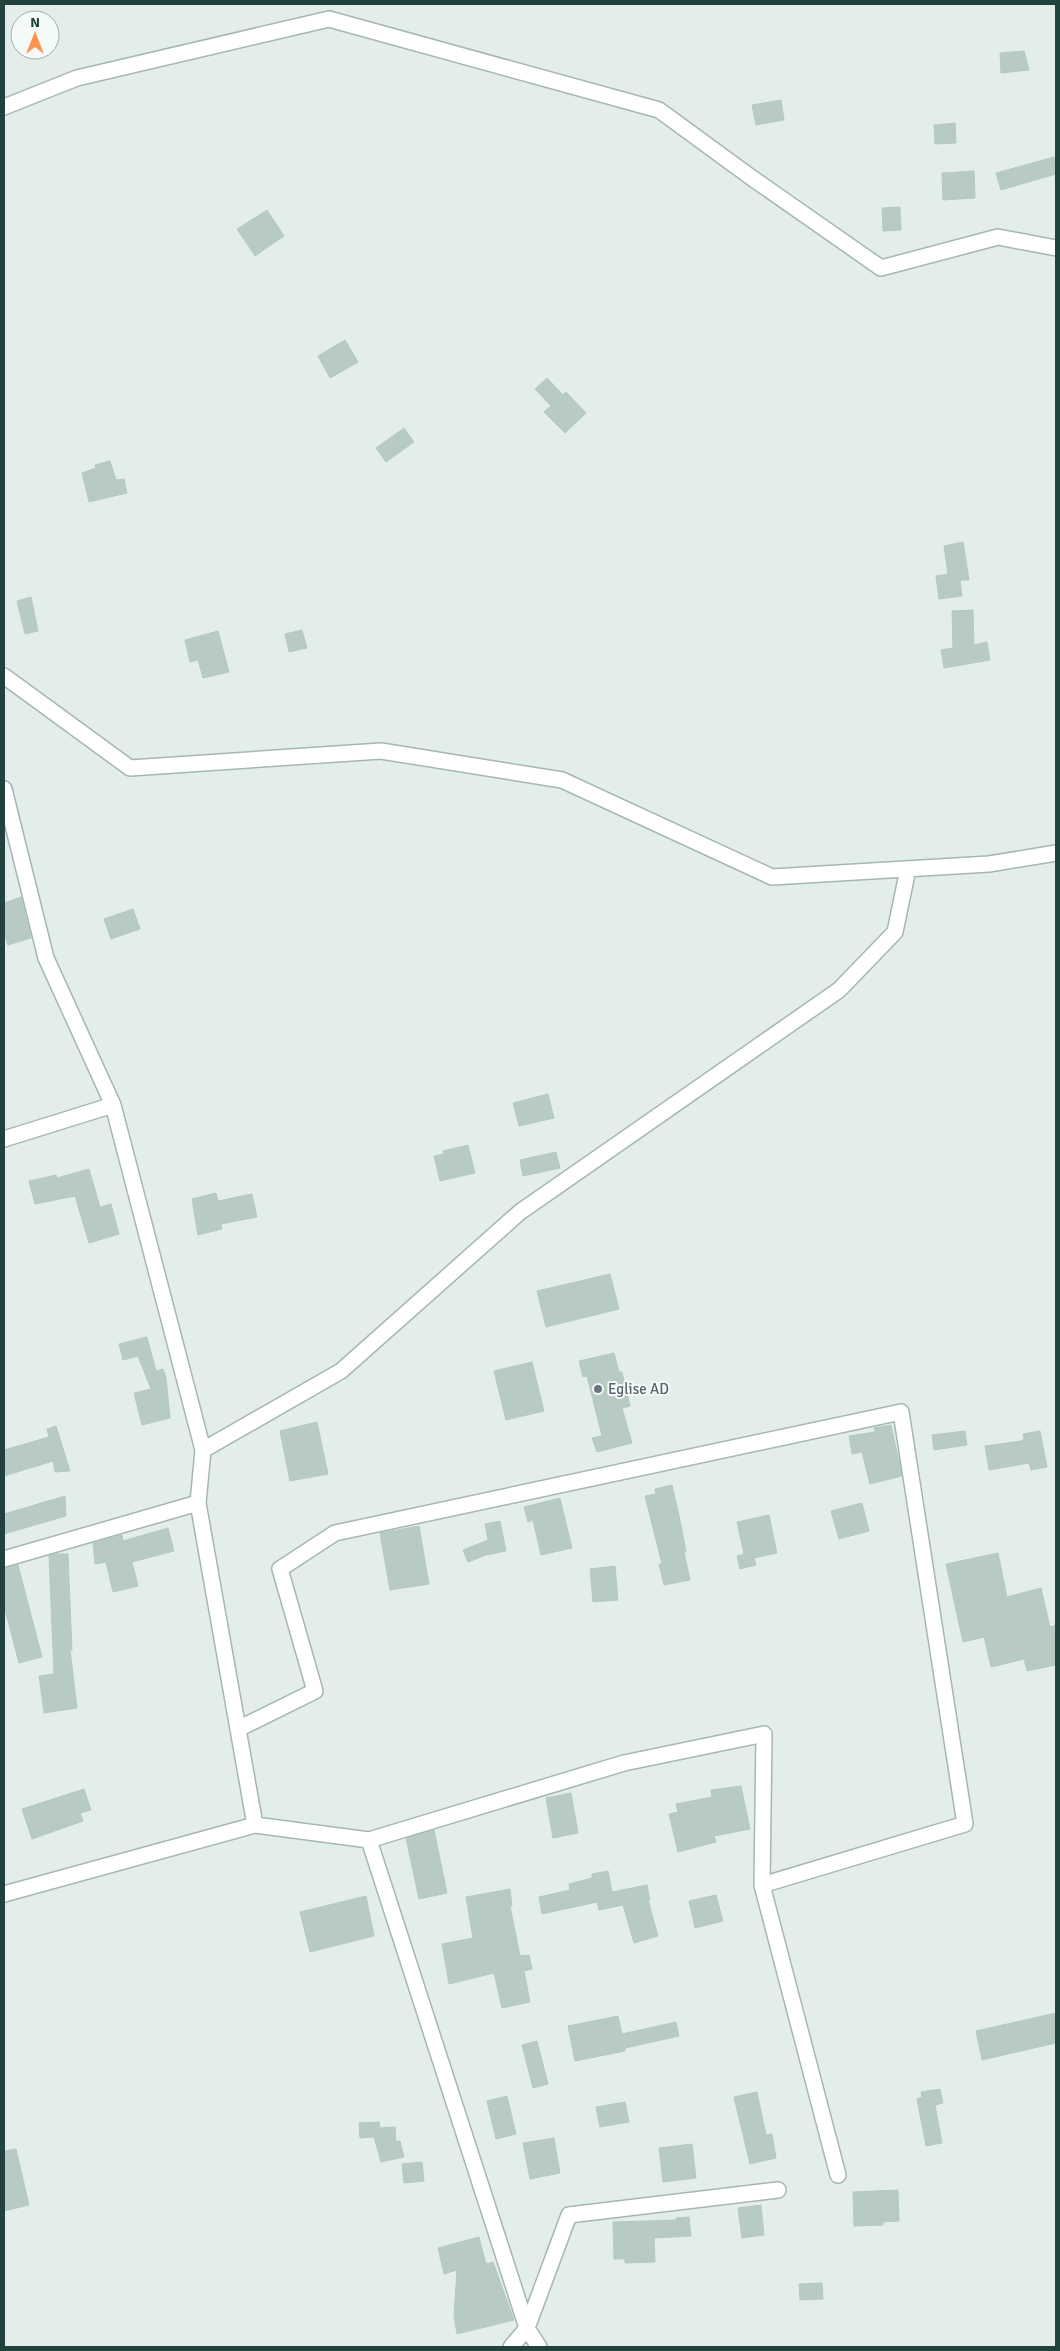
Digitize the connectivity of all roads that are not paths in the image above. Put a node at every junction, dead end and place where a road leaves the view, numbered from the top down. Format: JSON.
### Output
{"nodes":[{"id":1,"x":4,"y":107,"type":"edge"},
{"id":2,"x":1056,"y":248,"type":"edge"},
{"id":3,"x":4,"y":676,"type":"edge"},
{"id":4,"x":4,"y":789,"type":"edge"},
{"id":5,"x":1056,"y":853,"type":"edge"},
{"id":6,"x":908,"y":869,"type":"junction"},
{"id":7,"x":113,"y":1105,"type":"junction"},
{"id":8,"x":4,"y":1139,"type":"edge"},
{"id":9,"x":203,"y":1450,"type":"junction"},
{"id":10,"x":198,"y":1503,"type":"junction"},
{"id":11,"x":4,"y":1559,"type":"edge"},
{"id":12,"x":238,"y":1728,"type":"junction"},
{"id":13,"x":255,"y":1825,"type":"junction"},
{"id":14,"x":369,"y":1840,"type":"junction"},
{"id":15,"x":762,"y":1885,"type":"junction"},
{"id":16,"x":4,"y":1894,"type":"edge"},
{"id":17,"x":838,"y":2175,"type":"dead end"},
{"id":18,"x":778,"y":2190,"type":"dead end"},
{"id":19,"x":527,"y":2328,"type":"junction"},
{"id":20,"x":510,"y":2347,"type":"edge"},
{"id":21,"x":539,"y":2347,"type":"edge"}],
"edges":[{"from":1,"to":2,"type":"street"},
{"from":3,"to":6,"type":"street"},
{"from":4,"to":7,"type":"street"},
{"from":5,"to":6,"type":"street"},
{"from":6,"to":9,"type":"street"},
{"from":7,"to":8,"type":"street"},
{"from":7,"to":9,"type":"street"},
{"from":9,"to":10,"type":"street"},
{"from":10,"to":11,"type":"street"},
{"from":10,"to":12,"type":"street"},
{"from":12,"to":13,"type":"street"},
{"from":12,"to":15,"type":"street"},
{"from":13,"to":14,"type":"street"},
{"from":13,"to":16,"type":"street"},
{"from":14,"to":15,"type":"street"},
{"from":14,"to":19,"type":"street"},
{"from":15,"to":17,"type":"street"},
{"from":18,"to":19,"type":"street"},
{"from":19,"to":20,"type":"street"},
{"from":19,"to":21,"type":"street"}]}
